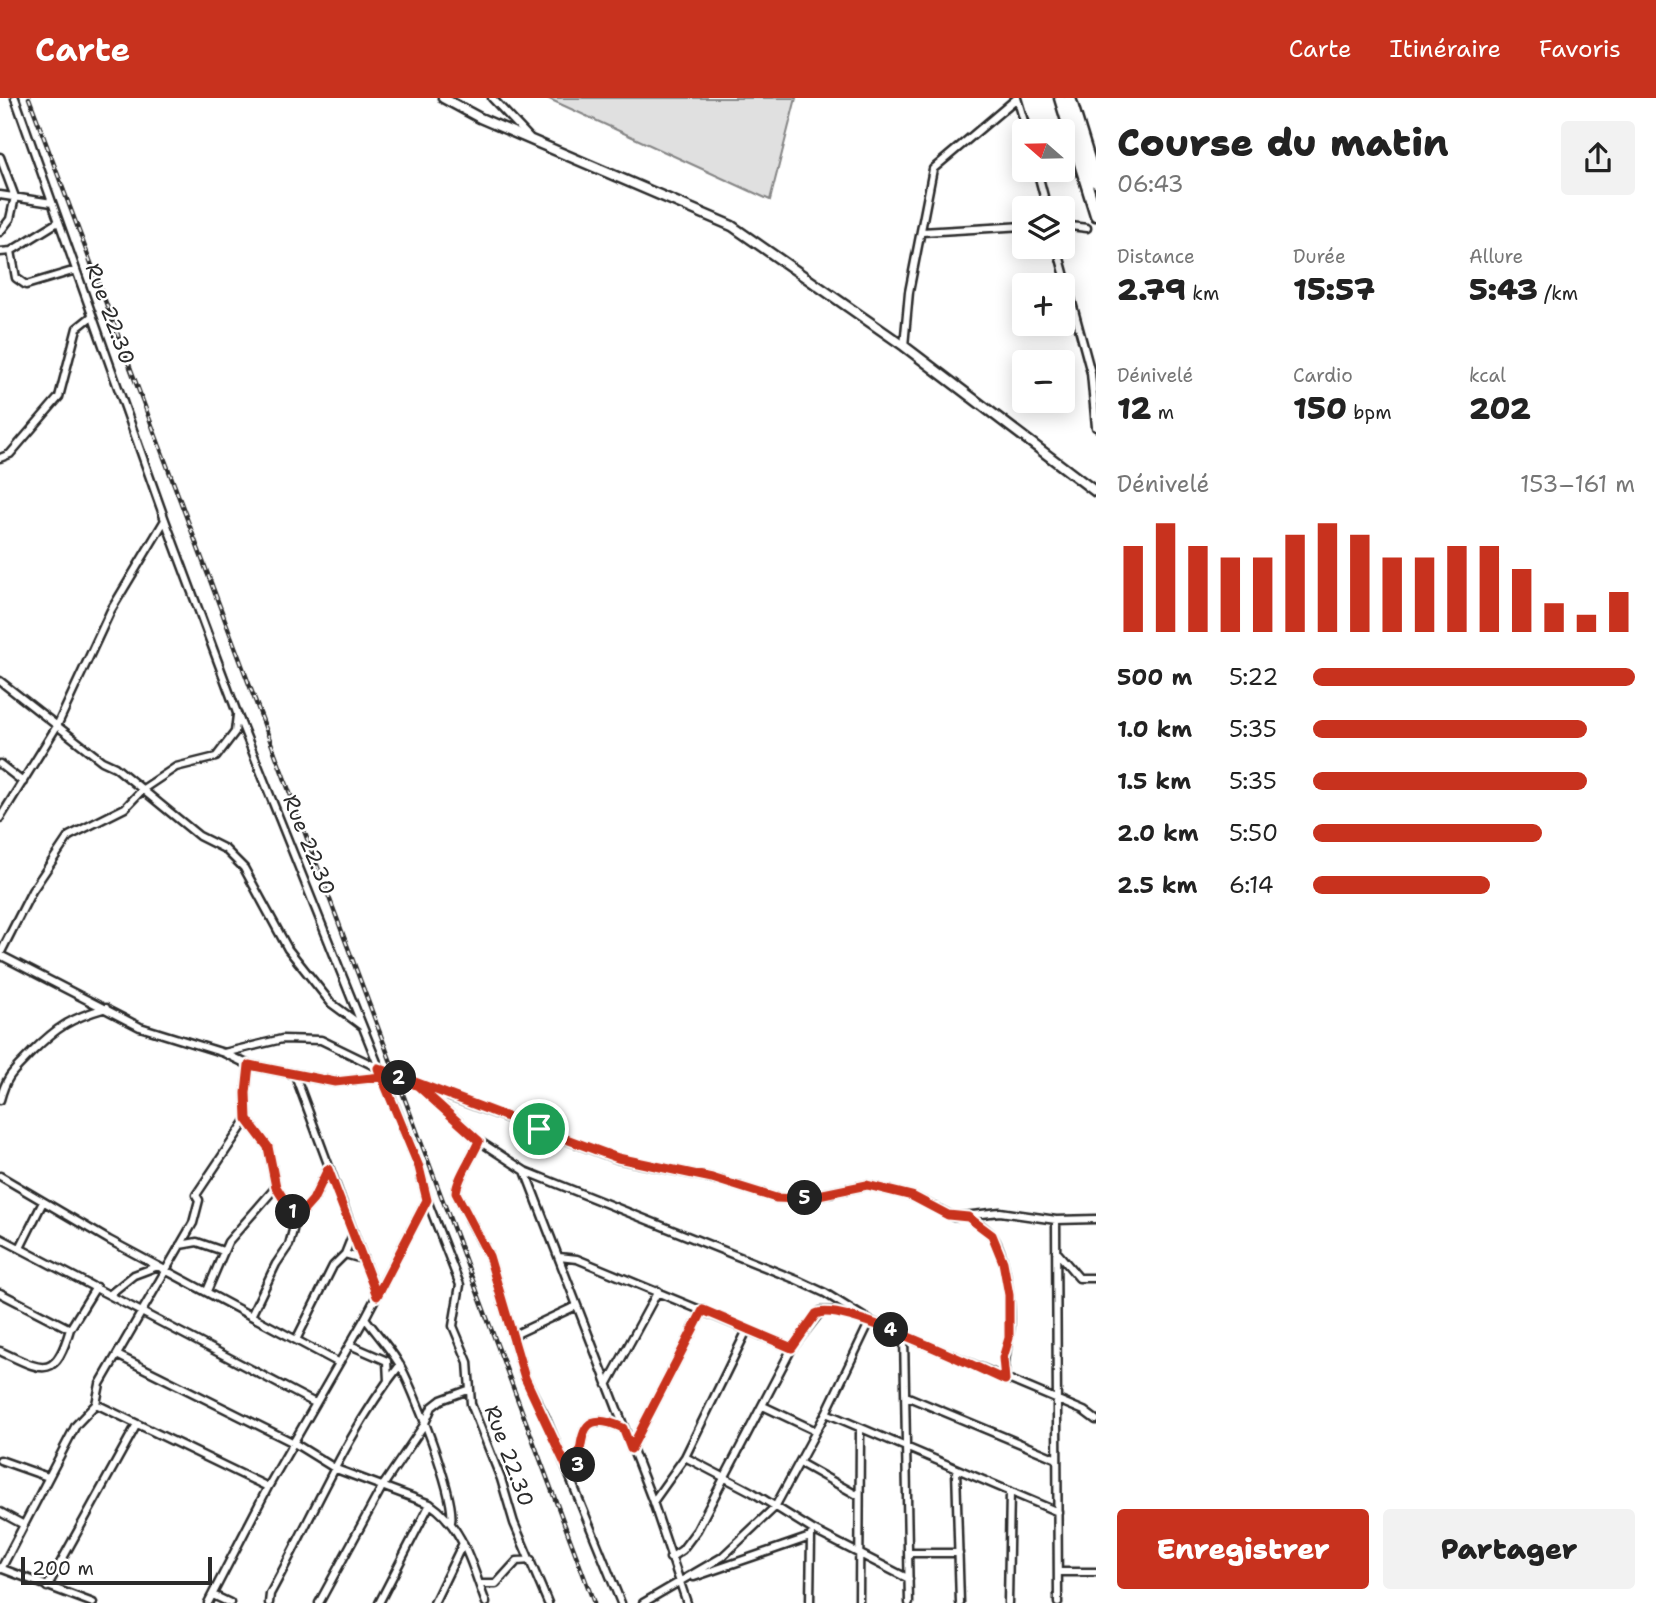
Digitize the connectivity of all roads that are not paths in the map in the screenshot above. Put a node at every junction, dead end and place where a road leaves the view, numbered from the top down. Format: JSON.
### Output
{"nodes":[{"id":1,"x":15,"y":98,"type":"edge"},
{"id":2,"x":443,"y":98,"type":"edge"},
{"id":3,"x":492,"y":98,"type":"edge"},
{"id":4,"x":1017,"y":98,"type":"edge"},
{"id":5,"x":1060,"y":98,"type":"edge"},
{"id":6,"x":1070,"y":98,"type":"edge"},
{"id":7,"x":1023,"y":119,"type":"edge"},
{"id":8,"x":530,"y":138,"type":"junction"},
{"id":9,"x":0,"y":157,"type":"edge"},
{"id":10,"x":1096,"y":181,"type":"edge"},
{"id":11,"x":0,"y":195,"type":"edge"},
{"id":12,"x":15,"y":197,"type":"junction"},
{"id":13,"x":52,"y":203,"type":"junction"},
{"id":14,"x":1096,"y":215,"type":"edge"},
{"id":15,"x":58,"y":222,"type":"junction"},
{"id":16,"x":1012,"y":227,"type":"edge"},
{"id":17,"x":1075,"y":227,"type":"edge"},
{"id":18,"x":1087,"y":228,"type":"dead end"},
{"id":19,"x":0,"y":232,"type":"edge"},
{"id":20,"x":922,"y":232,"type":"junction"},
{"id":21,"x":10,"y":251,"type":"junction"},
{"id":22,"x":0,"y":252,"type":"edge"},
{"id":23,"x":1060,"y":259,"type":"edge"},
{"id":24,"x":76,"y":270,"type":"junction"},
{"id":25,"x":92,"y":316,"type":"junction"},
{"id":26,"x":904,"y":346,"type":"junction"},
{"id":27,"x":1096,"y":426,"type":"edge"},
{"id":28,"x":0,"y":458,"type":"edge"},
{"id":29,"x":1096,"y":492,"type":"edge"},
{"id":30,"x":165,"y":520,"type":"junction"},
{"id":31,"x":0,"y":681,"type":"edge"},
{"id":32,"x":237,"y":713,"type":"junction"},
{"id":33,"x":57,"y":726,"type":"junction"},
{"id":34,"x":0,"y":764,"type":"edge"},
{"id":35,"x":23,"y":782,"type":"junction"},
{"id":36,"x":143,"y":789,"type":"junction"},
{"id":37,"x":0,"y":818,"type":"edge"},
{"id":38,"x":0,"y":954,"type":"edge"},
{"id":39,"x":106,"y":1009,"type":"junction"},
{"id":40,"x":362,"y":1026,"type":"junction"},
{"id":41,"x":224,"y":1053,"type":"junction"},
{"id":42,"x":249,"y":1065,"type":"junction"},
{"id":43,"x":378,"y":1068,"type":"junction"},
{"id":44,"x":295,"y":1075,"type":"junction"},
{"id":45,"x":381,"y":1077,"type":"junction"},
{"id":46,"x":418,"y":1086,"type":"junction"},
{"id":47,"x":0,"y":1100,"type":"edge"},
{"id":48,"x":247,"y":1119,"type":"junction"},
{"id":49,"x":479,"y":1141,"type":"junction"},
{"id":50,"x":328,"y":1169,"type":"junction"},
{"id":51,"x":525,"y":1171,"type":"junction"},
{"id":52,"x":0,"y":1176,"type":"edge"},
{"id":53,"x":276,"y":1187,"type":"junction"},
{"id":54,"x":427,"y":1200,"type":"junction"},
{"id":55,"x":43,"y":1202,"type":"junction"},
{"id":56,"x":968,"y":1217,"type":"junction"},
{"id":57,"x":296,"y":1219,"type":"junction"},
{"id":58,"x":1096,"y":1219,"type":"edge"},
{"id":59,"x":1056,"y":1220,"type":"junction"},
{"id":60,"x":353,"y":1234,"type":"junction"},
{"id":61,"x":0,"y":1238,"type":"edge"},
{"id":62,"x":180,"y":1245,"type":"junction"},
{"id":63,"x":20,"y":1248,"type":"junction"},
{"id":64,"x":223,"y":1251,"type":"junction"},
{"id":65,"x":1056,"y":1251,"type":"junction"},
{"id":66,"x":345,"y":1254,"type":"junction"},
{"id":67,"x":559,"y":1257,"type":"junction"},
{"id":68,"x":362,"y":1259,"type":"junction"},
{"id":69,"x":162,"y":1268,"type":"junction"},
{"id":70,"x":1096,"y":1278,"type":"edge"},
{"id":71,"x":96,"y":1287,"type":"junction"},
{"id":72,"x":658,"y":1291,"type":"junction"},
{"id":73,"x":207,"y":1292,"type":"junction"},
{"id":74,"x":0,"y":1293,"type":"edge"},
{"id":75,"x":109,"y":1295,"type":"junction"},
{"id":76,"x":377,"y":1296,"type":"junction"},
{"id":77,"x":576,"y":1306,"type":"junction"},
{"id":78,"x":703,"y":1310,"type":"junction"},
{"id":79,"x":142,"y":1313,"type":"junction"},
{"id":80,"x":251,"y":1316,"type":"junction"},
{"id":81,"x":365,"y":1318,"type":"junction"},
{"id":82,"x":870,"y":1321,"type":"junction"},
{"id":83,"x":70,"y":1329,"type":"junction"},
{"id":84,"x":747,"y":1330,"type":"junction"},
{"id":85,"x":514,"y":1335,"type":"junction"},
{"id":86,"x":904,"y":1336,"type":"junction"},
{"id":87,"x":296,"y":1340,"type":"junction"},
{"id":88,"x":350,"y":1345,"type":"junction"},
{"id":89,"x":792,"y":1348,"type":"junction"},
{"id":90,"x":0,"y":1350,"type":"edge"},
{"id":91,"x":117,"y":1354,"type":"junction"},
{"id":92,"x":339,"y":1363,"type":"junction"},
{"id":93,"x":400,"y":1366,"type":"junction"},
{"id":94,"x":1005,"y":1380,"type":"junction"},
{"id":95,"x":388,"y":1381,"type":"junction"},
{"id":96,"x":607,"y":1385,"type":"junction"},
{"id":97,"x":468,"y":1391,"type":"junction"},
{"id":98,"x":906,"y":1396,"type":"junction"},
{"id":99,"x":1059,"y":1401,"type":"junction"},
{"id":100,"x":315,"y":1403,"type":"junction"},
{"id":101,"x":96,"y":1404,"type":"junction"},
{"id":102,"x":763,"y":1406,"type":"junction"},
{"id":103,"x":826,"y":1413,"type":"junction"},
{"id":104,"x":1096,"y":1420,"type":"edge"},
{"id":105,"x":137,"y":1424,"type":"junction"},
{"id":106,"x":424,"y":1425,"type":"junction"},
{"id":107,"x":623,"y":1428,"type":"junction"},
{"id":108,"x":860,"y":1429,"type":"junction"},
{"id":109,"x":816,"y":1431,"type":"junction"},
{"id":110,"x":294,"y":1443,"type":"junction"},
{"id":111,"x":631,"y":1449,"type":"junction"},
{"id":112,"x":908,"y":1450,"type":"junction"},
{"id":113,"x":685,"y":1457,"type":"junction"},
{"id":114,"x":1057,"y":1459,"type":"junction"},
{"id":115,"x":0,"y":1460,"type":"edge"},
{"id":116,"x":800,"y":1463,"type":"junction"},
{"id":117,"x":336,"y":1469,"type":"junction"},
{"id":118,"x":956,"y":1469,"type":"junction"},
{"id":119,"x":569,"y":1472,"type":"junction"},
{"id":120,"x":48,"y":1477,"type":"junction"},
{"id":121,"x":727,"y":1478,"type":"junction"},
{"id":122,"x":268,"y":1487,"type":"junction"},
{"id":123,"x":382,"y":1487,"type":"junction"},
{"id":124,"x":1010,"y":1491,"type":"junction"},
{"id":125,"x":857,"y":1495,"type":"junction"},
{"id":126,"x":653,"y":1502,"type":"junction"},
{"id":127,"x":430,"y":1504,"type":"junction"},
{"id":128,"x":775,"y":1507,"type":"junction"},
{"id":129,"x":0,"y":1512,"type":"edge"},
{"id":130,"x":1058,"y":1512,"type":"junction"},
{"id":131,"x":451,"y":1522,"type":"junction"},
{"id":132,"x":24,"y":1525,"type":"junction"},
{"id":133,"x":812,"y":1534,"type":"junction"},
{"id":134,"x":463,"y":1544,"type":"junction"},
{"id":135,"x":858,"y":1551,"type":"junction"},
{"id":136,"x":909,"y":1553,"type":"junction"},
{"id":137,"x":959,"y":1553,"type":"junction"},
{"id":138,"x":670,"y":1558,"type":"junction"},
{"id":139,"x":531,"y":1560,"type":"junction"},
{"id":140,"x":1,"y":1569,"type":"edge"},
{"id":141,"x":1059,"y":1572,"type":"junction"},
{"id":142,"x":1096,"y":1572,"type":"edge"},
{"id":143,"x":909,"y":1579,"type":"junction"},
{"id":144,"x":679,"y":1582,"type":"junction"},
{"id":145,"x":479,"y":1584,"type":"junction"},
{"id":146,"x":47,"y":1587,"type":"junction"},
{"id":147,"x":74,"y":1595,"type":"junction"},
{"id":148,"x":213,"y":1595,"type":"junction"},
{"id":149,"x":71,"y":1603,"type":"edge"},
{"id":150,"x":93,"y":1603,"type":"edge"},
{"id":151,"x":208,"y":1603,"type":"edge"},
{"id":152,"x":230,"y":1603,"type":"edge"},
{"id":153,"x":269,"y":1603,"type":"edge"},
{"id":154,"x":318,"y":1603,"type":"edge"},
{"id":155,"x":379,"y":1603,"type":"edge"},
{"id":156,"x":434,"y":1603,"type":"edge"},
{"id":157,"x":486,"y":1603,"type":"edge"},
{"id":158,"x":548,"y":1603,"type":"edge"},
{"id":159,"x":621,"y":1603,"type":"edge"},
{"id":160,"x":643,"y":1603,"type":"edge"},
{"id":161,"x":687,"y":1603,"type":"edge"},
{"id":162,"x":810,"y":1603,"type":"edge"},
{"id":163,"x":859,"y":1603,"type":"edge"},
{"id":164,"x":909,"y":1603,"type":"edge"},
{"id":165,"x":960,"y":1603,"type":"edge"},
{"id":166,"x":1008,"y":1603,"type":"edge"},
{"id":167,"x":1058,"y":1603,"type":"edge"}],
"edges":[{"from":1,"to":13,"type":"street","name":"Rue 22.30"},
{"from":2,"to":8,"type":"street"},
{"from":3,"to":8,"type":"street"},
{"from":4,"to":7,"type":"street"},
{"from":4,"to":20,"type":"street"},
{"from":5,"to":14,"type":"main road"},
{"from":6,"to":10,"type":"main road"},
{"from":8,"to":26,"type":"street"},
{"from":9,"to":12,"type":"street"},
{"from":11,"to":12,"type":"street"},
{"from":12,"to":13,"type":"street"},
{"from":12,"to":19,"type":"street"},
{"from":13,"to":15,"type":"street","name":"Rue 22.30"},
{"from":15,"to":21,"type":"street"},
{"from":15,"to":24,"type":"street","name":"Rue 22.30"},
{"from":16,"to":20,"type":"street"},
{"from":17,"to":18,"type":"street"},
{"from":20,"to":26,"type":"street"},
{"from":21,"to":22,"type":"street"},
{"from":21,"to":24,"type":"street"},
{"from":23,"to":27,"type":"street"},
{"from":24,"to":25,"type":"street","name":"Rue 22.30"},
{"from":25,"to":28,"type":"street"},
{"from":25,"to":30,"type":"street","name":"Rue 22.30"},
{"from":26,"to":29,"type":"street"},
{"from":30,"to":32,"type":"street","name":"Rue 22.30"},
{"from":30,"to":33,"type":"street"},
{"from":31,"to":33,"type":"street"},
{"from":32,"to":36,"type":"street"},
{"from":32,"to":40,"type":"street","name":"Rue 22.30"},
{"from":33,"to":35,"type":"street"},
{"from":33,"to":36,"type":"street"},
{"from":34,"to":35,"type":"street"},
{"from":35,"to":37,"type":"street"},
{"from":36,"to":38,"type":"street"},
{"from":36,"to":40,"type":"street"},
{"from":38,"to":39,"type":"street"},
{"from":39,"to":41,"type":"street"},
{"from":39,"to":47,"type":"street"},
{"from":40,"to":43,"type":"street","name":"Rue 22.30"},
{"from":41,"to":42,"type":"street"},
{"from":41,"to":43,"type":"street"},
{"from":42,"to":44,"type":"street"},
{"from":42,"to":48,"type":"street"},
{"from":43,"to":45,"type":"street","name":"Rue 22.30"},
{"from":43,"to":46,"type":"street"},
{"from":44,"to":45,"type":"street"},
{"from":44,"to":50,"type":"street"},
{"from":45,"to":54,"type":"street","name":"Rue 22.30"},
{"from":46,"to":49,"type":"street"},
{"from":46,"to":56,"type":"street"},
{"from":48,"to":53,"type":"street"},
{"from":48,"to":62,"type":"street"},
{"from":49,"to":51,"type":"street"},
{"from":49,"to":85,"type":"street"},
{"from":50,"to":57,"type":"street"},
{"from":50,"to":60,"type":"street"},
{"from":51,"to":67,"type":"street"},
{"from":51,"to":82,"type":"street"},
{"from":52,"to":55,"type":"street"},
{"from":53,"to":57,"type":"street"},
{"from":53,"to":64,"type":"street"},
{"from":54,"to":76,"type":"street"},
{"from":54,"to":97,"type":"street","name":"Rue 22.30"},
{"from":55,"to":63,"type":"street"},
{"from":55,"to":69,"type":"street"},
{"from":56,"to":59,"type":"street"},
{"from":56,"to":94,"type":"street"},
{"from":57,"to":80,"type":"street"},
{"from":58,"to":59,"type":"street"},
{"from":59,"to":65,"type":"street"},
{"from":60,"to":66,"type":"street"},
{"from":60,"to":68,"type":"street"},
{"from":61,"to":63,"type":"street"},
{"from":62,"to":64,"type":"street"},
{"from":62,"to":69,"type":"street"},
{"from":63,"to":71,"type":"street"},
{"from":64,"to":73,"type":"street"},
{"from":65,"to":70,"type":"street"},
{"from":65,"to":99,"type":"street"},
{"from":66,"to":68,"type":"street"},
{"from":66,"to":87,"type":"street"},
{"from":67,"to":72,"type":"street"},
{"from":67,"to":77,"type":"street"},
{"from":68,"to":76,"type":"street"},
{"from":69,"to":73,"type":"street"},
{"from":69,"to":75,"type":"street"},
{"from":69,"to":79,"type":"street"},
{"from":71,"to":75,"type":"street"},
{"from":71,"to":83,"type":"street"},
{"from":72,"to":78,"type":"street"},
{"from":72,"to":96,"type":"street"},
{"from":73,"to":80,"type":"street"},
{"from":74,"to":83,"type":"street"},
{"from":75,"to":79,"type":"street"},
{"from":76,"to":81,"type":"street"},
{"from":77,"to":85,"type":"street"},
{"from":77,"to":96,"type":"street"},
{"from":78,"to":84,"type":"street"},
{"from":78,"to":111,"type":"street"},
{"from":79,"to":91,"type":"street"},
{"from":79,"to":100,"type":"street"},
{"from":80,"to":87,"type":"street"},
{"from":81,"to":88,"type":"street"},
{"from":81,"to":93,"type":"street"},
{"from":82,"to":86,"type":"street"},
{"from":82,"to":89,"type":"street"},
{"from":82,"to":103,"type":"street"},
{"from":83,"to":90,"type":"street"},
{"from":84,"to":89,"type":"street"},
{"from":84,"to":113,"type":"street"},
{"from":85,"to":119,"type":"street"},
{"from":86,"to":94,"type":"street"},
{"from":86,"to":98,"type":"street"},
{"from":87,"to":92,"type":"street"},
{"from":88,"to":92,"type":"street"},
{"from":88,"to":95,"type":"street"},
{"from":89,"to":102,"type":"street"},
{"from":91,"to":101,"type":"street"},
{"from":91,"to":110,"type":"street"},
{"from":92,"to":100,"type":"street"},
{"from":93,"to":95,"type":"street"},
{"from":93,"to":106,"type":"street"},
{"from":94,"to":99,"type":"street"},
{"from":95,"to":117,"type":"street"},
{"from":96,"to":107,"type":"street"},
{"from":97,"to":106,"type":"street"},
{"from":97,"to":139,"type":"street","name":"Rue 22.30"},
{"from":98,"to":112,"type":"street"},
{"from":98,"to":114,"type":"street"},
{"from":99,"to":104,"type":"street"},
{"from":99,"to":114,"type":"street"},
{"from":100,"to":110,"type":"street"},
{"from":101,"to":105,"type":"street"},
{"from":101,"to":120,"type":"street"},
{"from":102,"to":109,"type":"street"},
{"from":102,"to":121,"type":"street"},
{"from":103,"to":108,"type":"street"},
{"from":103,"to":109,"type":"street"},
{"from":105,"to":122,"type":"street"},
{"from":105,"to":146,"type":"street"},
{"from":106,"to":123,"type":"street"},
{"from":106,"to":131,"type":"street"},
{"from":107,"to":111,"type":"street"},
{"from":107,"to":119,"type":"street"},
{"from":108,"to":112,"type":"street"},
{"from":108,"to":125,"type":"street"},
{"from":109,"to":116,"type":"street"},
{"from":110,"to":117,"type":"street"},
{"from":110,"to":122,"type":"street"},
{"from":111,"to":126,"type":"street"},
{"from":112,"to":118,"type":"street"},
{"from":112,"to":136,"type":"street"},
{"from":113,"to":121,"type":"street"},
{"from":113,"to":126,"type":"street"},
{"from":114,"to":130,"type":"street"},
{"from":115,"to":120,"type":"street"},
{"from":116,"to":125,"type":"street"},
{"from":116,"to":128,"type":"street"},
{"from":117,"to":123,"type":"street"},
{"from":117,"to":153,"type":"street"},
{"from":118,"to":124,"type":"street"},
{"from":118,"to":137,"type":"street"},
{"from":119,"to":159,"type":"street"},
{"from":120,"to":132,"type":"street"},
{"from":121,"to":128,"type":"street"},
{"from":121,"to":138,"type":"street"},
{"from":122,"to":148,"type":"street"},
{"from":123,"to":127,"type":"street"},
{"from":123,"to":154,"type":"street"},
{"from":124,"to":130,"type":"street"},
{"from":124,"to":166,"type":"street"},
{"from":125,"to":135,"type":"street"},
{"from":126,"to":138,"type":"street"},
{"from":127,"to":131,"type":"street"},
{"from":127,"to":155,"type":"street"},
{"from":128,"to":133,"type":"street"},
{"from":128,"to":144,"type":"street"},
{"from":129,"to":132,"type":"street"},
{"from":130,"to":141,"type":"street"},
{"from":131,"to":134,"type":"street"},
{"from":132,"to":140,"type":"street"},
{"from":133,"to":135,"type":"street"},
{"from":133,"to":144,"type":"street"},
{"from":133,"to":162,"type":"street"},
{"from":134,"to":145,"type":"street"},
{"from":134,"to":156,"type":"street"},
{"from":135,"to":143,"type":"street"},
{"from":135,"to":163,"type":"street"},
{"from":136,"to":137,"type":"street"},
{"from":136,"to":143,"type":"street"},
{"from":137,"to":165,"type":"street"},
{"from":138,"to":144,"type":"street"},
{"from":139,"to":145,"type":"street"},
{"from":139,"to":158,"type":"street","name":"Rue 22.30"},
{"from":140,"to":146,"type":"street"},
{"from":141,"to":142,"type":"street"},
{"from":141,"to":167,"type":"street"},
{"from":143,"to":164,"type":"street"},
{"from":144,"to":160,"type":"street"},
{"from":144,"to":161,"type":"street"},
{"from":145,"to":157,"type":"street"},
{"from":146,"to":147,"type":"street"},
{"from":147,"to":149,"type":"street"},
{"from":147,"to":150,"type":"street"},
{"from":148,"to":151,"type":"street"},
{"from":148,"to":152,"type":"street"}]}
